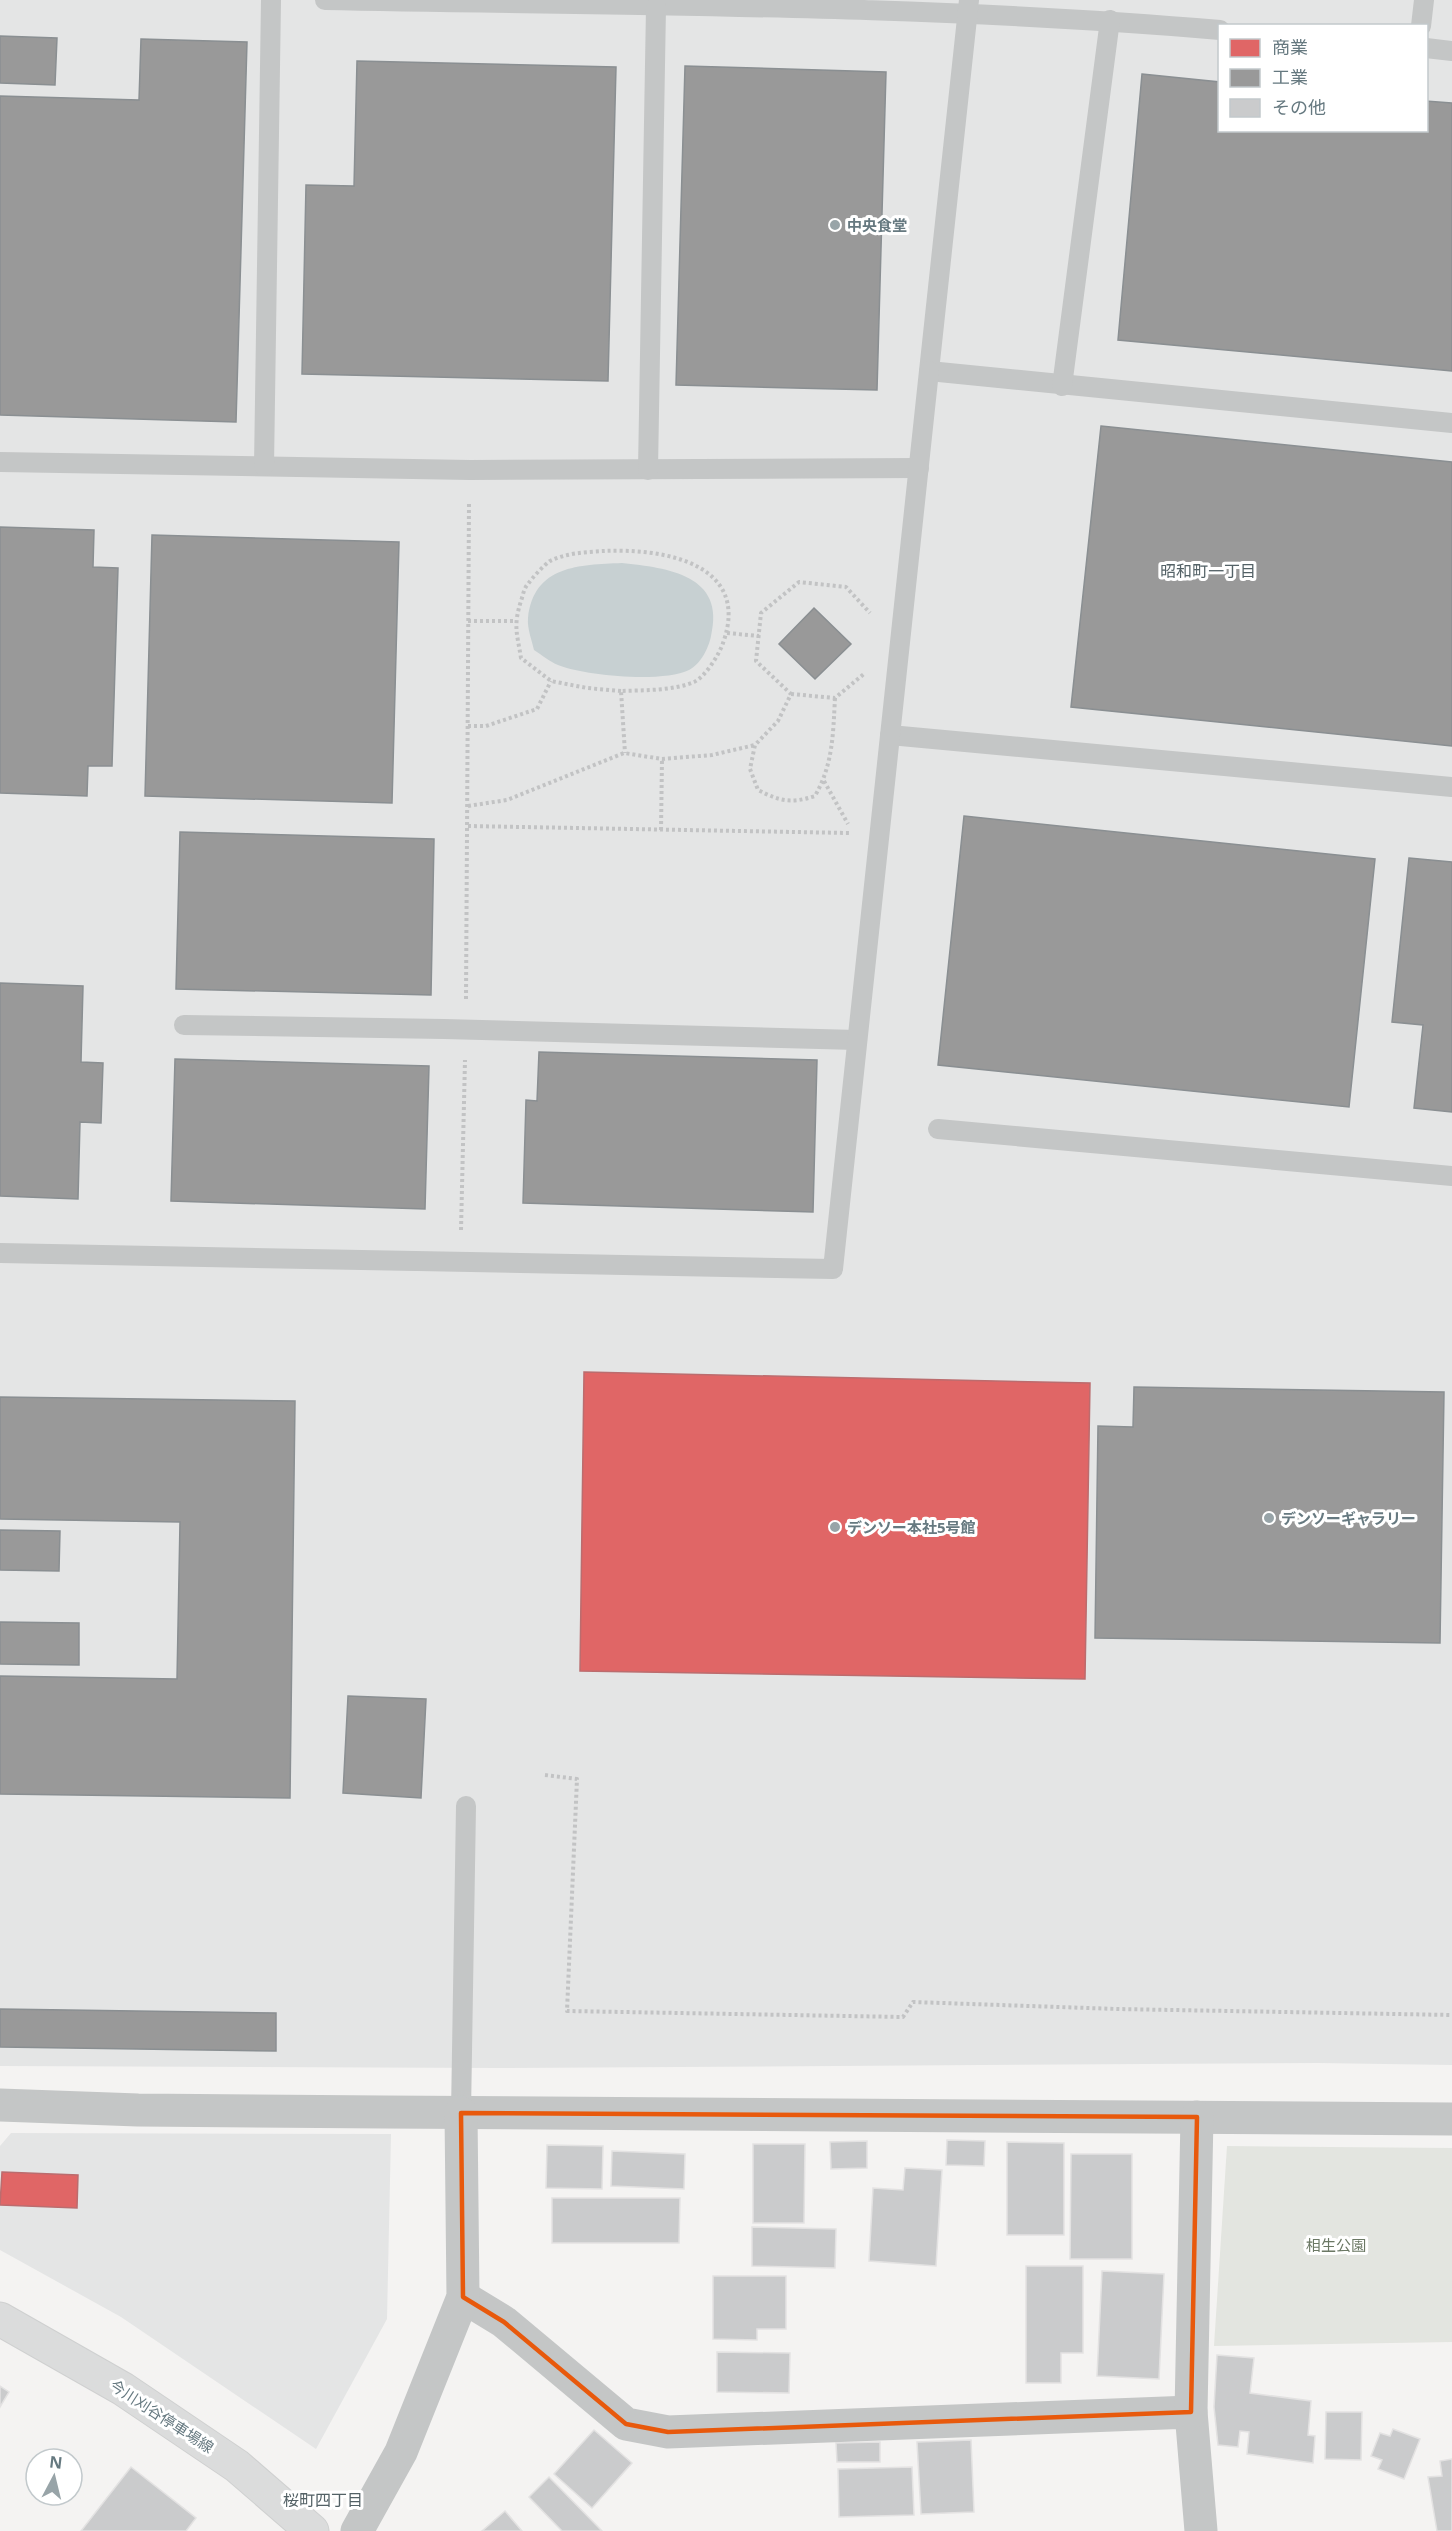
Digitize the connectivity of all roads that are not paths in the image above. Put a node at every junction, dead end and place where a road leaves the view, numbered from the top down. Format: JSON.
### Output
{"nodes":[{"id":1,"x":271,"y":0,"type":"edge"},
{"id":2,"x":325,"y":0,"type":"edge"},
{"id":3,"x":1424,"y":0,"type":"edge"},
{"id":4,"x":968,"y":6,"type":"edge"},
{"id":5,"x":656,"y":7,"type":"junction"},
{"id":6,"x":1110,"y":20,"type":"junction"},
{"id":7,"x":1421,"y":24,"type":"edge"},
{"id":8,"x":1218,"y":30,"type":"edge"},
{"id":9,"x":1428,"y":48,"type":"edge"},
{"id":10,"x":1452,"y":51,"type":"edge"},
{"id":11,"x":929,"y":371,"type":"junction"},
{"id":12,"x":1062,"y":386,"type":"junction"},
{"id":13,"x":1452,"y":423,"type":"edge"},
{"id":14,"x":0,"y":462,"type":"edge"},
{"id":15,"x":264,"y":466,"type":"junction"},
{"id":16,"x":919,"y":468,"type":"junction"},
{"id":17,"x":648,"y":470,"type":"junction"},
{"id":18,"x":890,"y":735,"type":"junction"},
{"id":19,"x":1452,"y":787,"type":"edge"},
{"id":20,"x":183,"y":1025,"type":"dead end"},
{"id":21,"x":857,"y":1040,"type":"junction"},
{"id":22,"x":938,"y":1129,"type":"dead end"},
{"id":23,"x":1452,"y":1176,"type":"edge"},
{"id":24,"x":0,"y":1253,"type":"edge"},
{"id":25,"x":466,"y":1806,"type":"dead end"},
{"id":26,"x":0,"y":2105,"type":"edge"},
{"id":27,"x":461,"y":2113,"type":"junction"},
{"id":28,"x":1197,"y":2117,"type":"junction"},
{"id":29,"x":1452,"y":2119,"type":"edge"},
{"id":30,"x":463,"y":2297,"type":"junction"},
{"id":31,"x":0,"y":2319,"type":"edge"},
{"id":32,"x":1191,"y":2412,"type":"junction"},
{"id":33,"x":312,"y":2531,"type":"edge"},
{"id":34,"x":357,"y":2531,"type":"edge"},
{"id":35,"x":1201,"y":2531,"type":"edge"}],
"edges":[{"from":1,"to":15,"type":"lane"},
{"from":2,"to":5,"type":"lane"},
{"from":3,"to":7,"type":"lane"},
{"from":4,"to":5,"type":"lane"},
{"from":4,"to":6,"type":"lane"},
{"from":4,"to":11,"type":"lane"},
{"from":5,"to":17,"type":"lane"},
{"from":6,"to":8,"type":"lane"},
{"from":6,"to":12,"type":"lane"},
{"from":9,"to":10,"type":"lane"},
{"from":11,"to":12,"type":"lane"},
{"from":11,"to":16,"type":"lane"},
{"from":12,"to":13,"type":"lane"},
{"from":14,"to":15,"type":"lane"},
{"from":15,"to":17,"type":"lane"},
{"from":16,"to":17,"type":"lane"},
{"from":16,"to":18,"type":"lane"},
{"from":18,"to":19,"type":"lane"},
{"from":18,"to":21,"type":"lane"},
{"from":20,"to":21,"type":"lane"},
{"from":21,"to":24,"type":"lane"},
{"from":22,"to":23,"type":"lane"},
{"from":25,"to":27,"type":"lane"},
{"from":26,"to":27,"type":"street"},
{"from":27,"to":28,"type":"street"},
{"from":27,"to":30,"type":"street"},
{"from":28,"to":29,"type":"street"},
{"from":28,"to":32,"type":"street"},
{"from":30,"to":32,"type":"street"},
{"from":30,"to":34,"type":"street"},
{"from":31,"to":33,"type":"main road","name":"今川刈谷停車場線"},
{"from":32,"to":35,"type":"street"}]}
